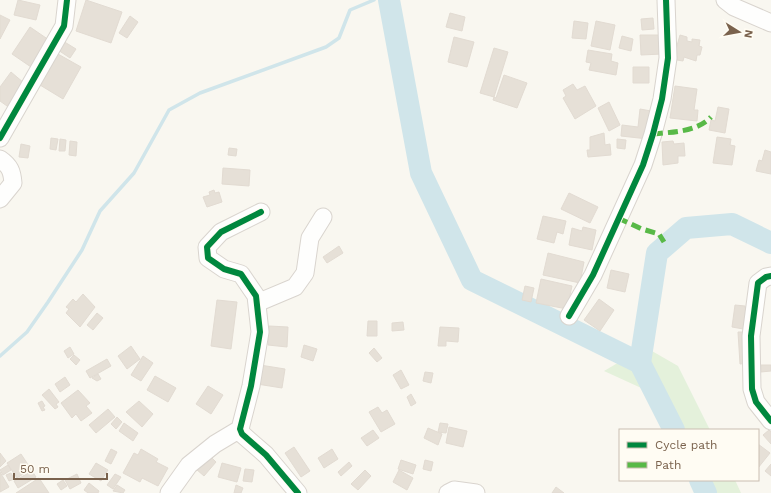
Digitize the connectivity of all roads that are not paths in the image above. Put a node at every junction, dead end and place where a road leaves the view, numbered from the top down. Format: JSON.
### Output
{"nodes":[{"id":1,"x":67,"y":0,"type":"edge"},
{"id":2,"x":666,"y":0,"type":"edge"},
{"id":3,"x":725,"y":0,"type":"edge"},
{"id":4,"x":771,"y":23,"type":"edge"},
{"id":5,"x":0,"y":138,"type":"edge"},
{"id":6,"x":0,"y":159,"type":"edge"},
{"id":7,"x":0,"y":199,"type":"edge"},
{"id":8,"x":261,"y":212,"type":"dead end"},
{"id":9,"x":323,"y":217,"type":"dead end"},
{"id":10,"x":771,"y":276,"type":"edge"},
{"id":11,"x":257,"y":303,"type":"junction"},
{"id":12,"x":569,"y":316,"type":"dead end"},
{"id":13,"x":771,"y":421,"type":"edge"},
{"id":14,"x":240,"y":429,"type":"junction"},
{"id":15,"x":169,"y":493,"type":"edge"},
{"id":16,"x":298,"y":493,"type":"edge"},
{"id":17,"x":448,"y":493,"type":"edge"},
{"id":18,"x":476,"y":493,"type":"edge"}],
"edges":[{"from":1,"to":5,"type":"street"},
{"from":2,"to":12,"type":"street"},
{"from":3,"to":4,"type":"street"},
{"from":6,"to":7,"type":"street"},
{"from":8,"to":11,"type":"street"},
{"from":9,"to":11,"type":"street"},
{"from":10,"to":13,"type":"street"},
{"from":11,"to":14,"type":"street"},
{"from":14,"to":15,"type":"street"},
{"from":14,"to":16,"type":"street"},
{"from":17,"to":18,"type":"street"}]}
